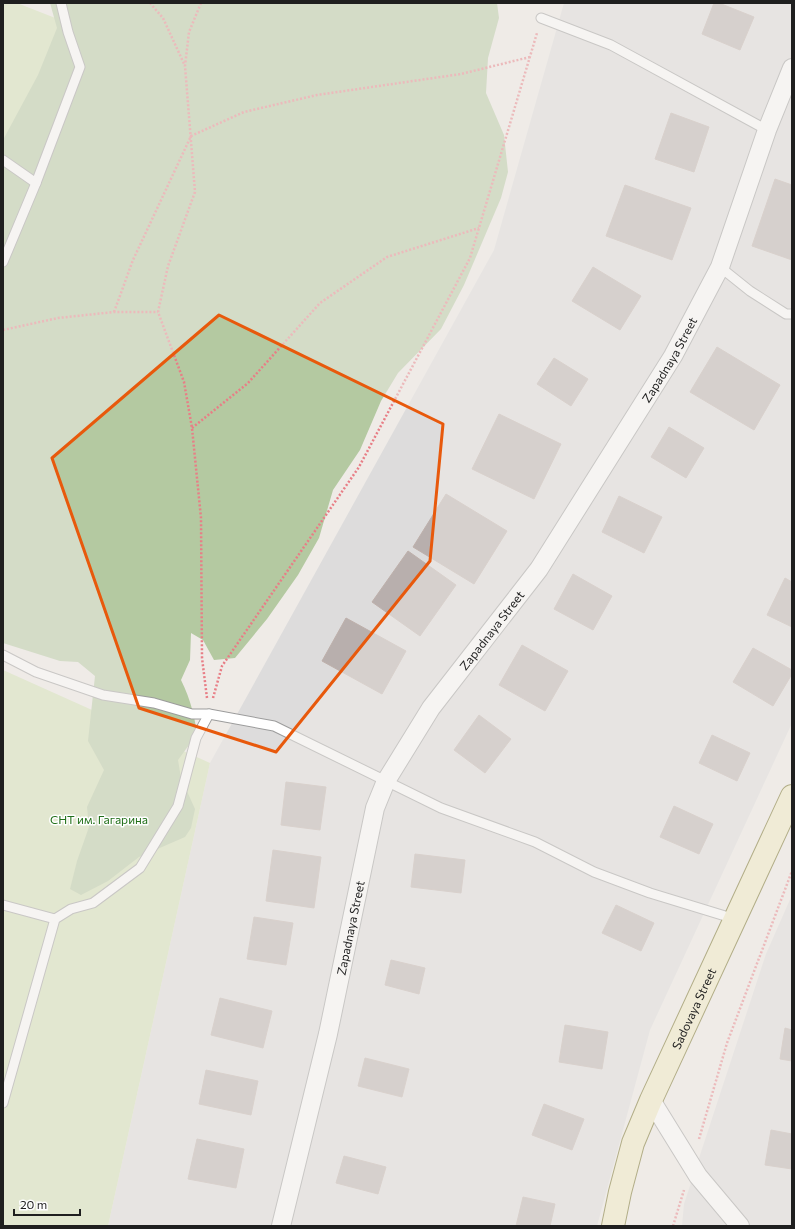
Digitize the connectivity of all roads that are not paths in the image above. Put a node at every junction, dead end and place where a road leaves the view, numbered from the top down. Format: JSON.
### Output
{"nodes":[{"id":1,"x":61,"y":3,"type":"edge"},
{"id":2,"x":542,"y":18,"type":"road end"},
{"id":3,"x":792,"y":68,"type":"edge"},
{"id":4,"x":767,"y":130,"type":"junction"},
{"id":5,"x":3,"y":160,"type":"edge"},
{"id":6,"x":36,"y":183,"type":"junction"},
{"id":7,"x":3,"y":262,"type":"edge"},
{"id":8,"x":720,"y":268,"type":"junction"},
{"id":9,"x":792,"y":314,"type":"edge"},
{"id":10,"x":3,"y":655,"type":"edge"},
{"id":11,"x":209,"y":714,"type":"junction"},
{"id":12,"x":386,"y":781,"type":"junction"},
{"id":13,"x":792,"y":796,"type":"edge"},
{"id":14,"x":3,"y":905,"type":"edge"},
{"id":15,"x":55,"y":919,"type":"junction"},
{"id":16,"x":735,"y":919,"type":"junction"},
{"id":17,"x":651,"y":1100,"type":"junction"},
{"id":18,"x":3,"y":1103,"type":"edge"},
{"id":19,"x":281,"y":1226,"type":"edge"},
{"id":20,"x":613,"y":1226,"type":"edge"},
{"id":21,"x":740,"y":1226,"type":"edge"}],
"edges":[{"from":1,"to":6,"type":"lane"},
{"from":2,"to":4,"type":"lane"},
{"from":3,"to":4,"type":"street","name":"Zapadnaya Street"},
{"from":4,"to":8,"type":"street","name":"Zapadnaya Street"},
{"from":5,"to":6,"type":"lane"},
{"from":6,"to":7,"type":"lane"},
{"from":8,"to":9,"type":"lane"},
{"from":8,"to":12,"type":"street","name":"Zapadnaya Street"},
{"from":10,"to":11,"type":"lane"},
{"from":11,"to":12,"type":"lane"},
{"from":11,"to":15,"type":"lane"},
{"from":12,"to":16,"type":"lane"},
{"from":12,"to":19,"type":"street","name":"Zapadnaya Street"},
{"from":13,"to":16,"type":"street","name":"Sadovaya Street"},
{"from":14,"to":15,"type":"lane"},
{"from":15,"to":18,"type":"lane"},
{"from":16,"to":17,"type":"street","name":"Sadovaya Street"},
{"from":17,"to":20,"type":"street","name":"Sadovaya Street"},
{"from":17,"to":21,"type":"street"}]}
